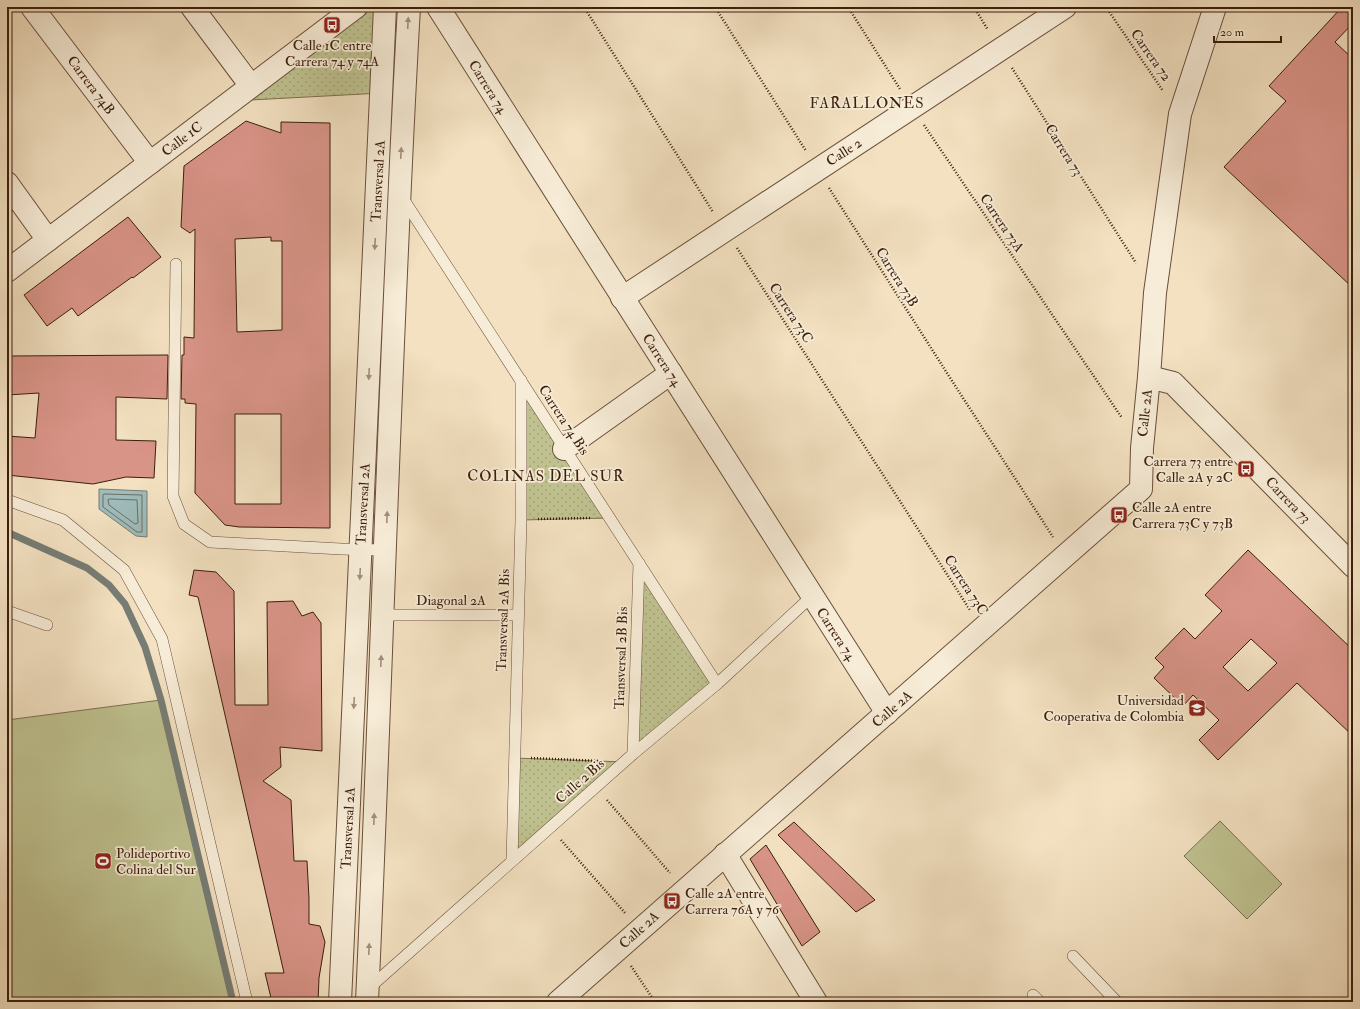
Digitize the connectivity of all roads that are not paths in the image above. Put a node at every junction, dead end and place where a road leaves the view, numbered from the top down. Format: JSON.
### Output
{"nodes":[{"id":1,"x":32,"y":7,"type":"edge"},
{"id":2,"x":192,"y":7,"type":"edge"},
{"id":3,"x":385,"y":7,"type":"edge"},
{"id":4,"x":409,"y":7,"type":"edge"},
{"id":5,"x":438,"y":7,"type":"edge"},
{"id":6,"x":1065,"y":7,"type":"edge"},
{"id":7,"x":1215,"y":7,"type":"edge"},
{"id":8,"x":354,"y":8,"type":"edge"},
{"id":9,"x":251,"y":86,"type":"junction"},
{"id":10,"x":150,"y":163,"type":"junction"},
{"id":11,"x":7,"y":183,"type":"edge"},
{"id":12,"x":398,"y":192,"type":"junction"},
{"id":13,"x":48,"y":240,"type":"junction"},
{"id":14,"x":176,"y":264,"type":"dead end"},
{"id":15,"x":7,"y":271,"type":"edge"},
{"id":16,"x":622,"y":298,"type":"junction"},
{"id":17,"x":671,"y":374,"type":"junction"},
{"id":18,"x":1149,"y":377,"type":"junction"},
{"id":19,"x":520,"y":380,"type":"junction"},
{"id":20,"x":564,"y":449,"type":"junction"},
{"id":21,"x":7,"y":500,"type":"edge"},
{"id":22,"x":361,"y":550,"type":"junction"},
{"id":23,"x":385,"y":550,"type":"junction"},
{"id":24,"x":1351,"y":558,"type":"edge"},
{"id":25,"x":639,"y":563,"type":"junction"},
{"id":26,"x":812,"y":596,"type":"junction"},
{"id":27,"x":7,"y":611,"type":"edge"},
{"id":28,"x":383,"y":615,"type":"junction"},
{"id":29,"x":518,"y":615,"type":"junction"},
{"id":30,"x":47,"y":625,"type":"dead end"},
{"id":31,"x":717,"y":684,"type":"junction"},
{"id":32,"x":887,"y":713,"type":"junction"},
{"id":33,"x":629,"y":758,"type":"junction"},
{"id":34,"x":725,"y":854,"type":"junction"},
{"id":35,"x":512,"y":861,"type":"junction"},
{"id":36,"x":1073,"y":956,"type":"dead end"},
{"id":37,"x":367,"y":996,"type":"edge"},
{"id":38,"x":247,"y":1002,"type":"edge"},
{"id":39,"x":340,"y":1002,"type":"edge"},
{"id":40,"x":558,"y":1002,"type":"edge"},
{"id":41,"x":816,"y":1002,"type":"edge"},
{"id":42,"x":1117,"y":1002,"type":"edge"}],
"edges":[{"from":1,"to":10,"type":"street","name":"Carrera 74B"},
{"from":2,"to":9,"type":"street"},
{"from":3,"to":22,"type":"street","name":"Transversal 2A","one_way":true},
{"from":12,"to":4,"type":"street","name":"Transversal 2A","one_way":true},
{"from":5,"to":16,"type":"street","name":"Carrera 74"},
{"from":6,"to":16,"type":"street","name":"Calle 2"},
{"from":7,"to":18,"type":"street","name":"Calle 2A"},
{"from":8,"to":9,"type":"street","name":"Calle 1C"},
{"from":9,"to":10,"type":"street","name":"Calle 1C"},
{"from":10,"to":13,"type":"street","name":"Calle 1C"},
{"from":11,"to":13,"type":"street"},
{"from":12,"to":19,"type":"lane","name":"Carrera 74 Bis"},
{"from":23,"to":12,"type":"street","name":"Transversal 2A","one_way":true},
{"from":13,"to":15,"type":"street","name":"Calle 1C"},
{"from":14,"to":22,"type":"lane"},
{"from":16,"to":17,"type":"street","name":"Carrera 74"},
{"from":17,"to":20,"type":"street"},
{"from":17,"to":26,"type":"street","name":"Carrera 74"},
{"from":18,"to":24,"type":"street","name":"Carrera 73"},
{"from":18,"to":32,"type":"street","name":"Calle 2A"},
{"from":19,"to":20,"type":"lane","name":"Carrera 74 Bis"},
{"from":19,"to":29,"type":"lane","name":"Transversal 2A Bis"},
{"from":20,"to":25,"type":"lane","name":"Carrera 74 Bis"},
{"from":21,"to":38,"type":"lane"},
{"from":22,"to":23,"type":"lane"},
{"from":22,"to":39,"type":"street","name":"Transversal 2A","one_way":true},
{"from":23,"to":28,"type":"street","name":"Transversal 2A"},
{"from":25,"to":31,"type":"lane","name":"Carrera 74 Bis"},
{"from":25,"to":33,"type":"lane","name":"Transversal 2B Bis"},
{"from":26,"to":31,"type":"lane","name":"Calle 2 Bis"},
{"from":26,"to":32,"type":"street","name":"Carrera 74"},
{"from":27,"to":30,"type":"lane"},
{"from":28,"to":29,"type":"lane","name":"Diagonal 2A"},
{"from":37,"to":28,"type":"street","name":"Transversal 2A","one_way":true},
{"from":29,"to":35,"type":"lane","name":"Transversal 2A Bis"},
{"from":31,"to":33,"type":"lane","name":"Calle 2 Bis"},
{"from":32,"to":34,"type":"street","name":"Calle 2A"},
{"from":33,"to":35,"type":"lane","name":"Calle 2 Bis"},
{"from":34,"to":40,"type":"street","name":"Calle 2A"},
{"from":34,"to":41,"type":"street"},
{"from":35,"to":37,"type":"lane","name":"Calle 2 Bis"},
{"from":36,"to":42,"type":"lane"}]}
